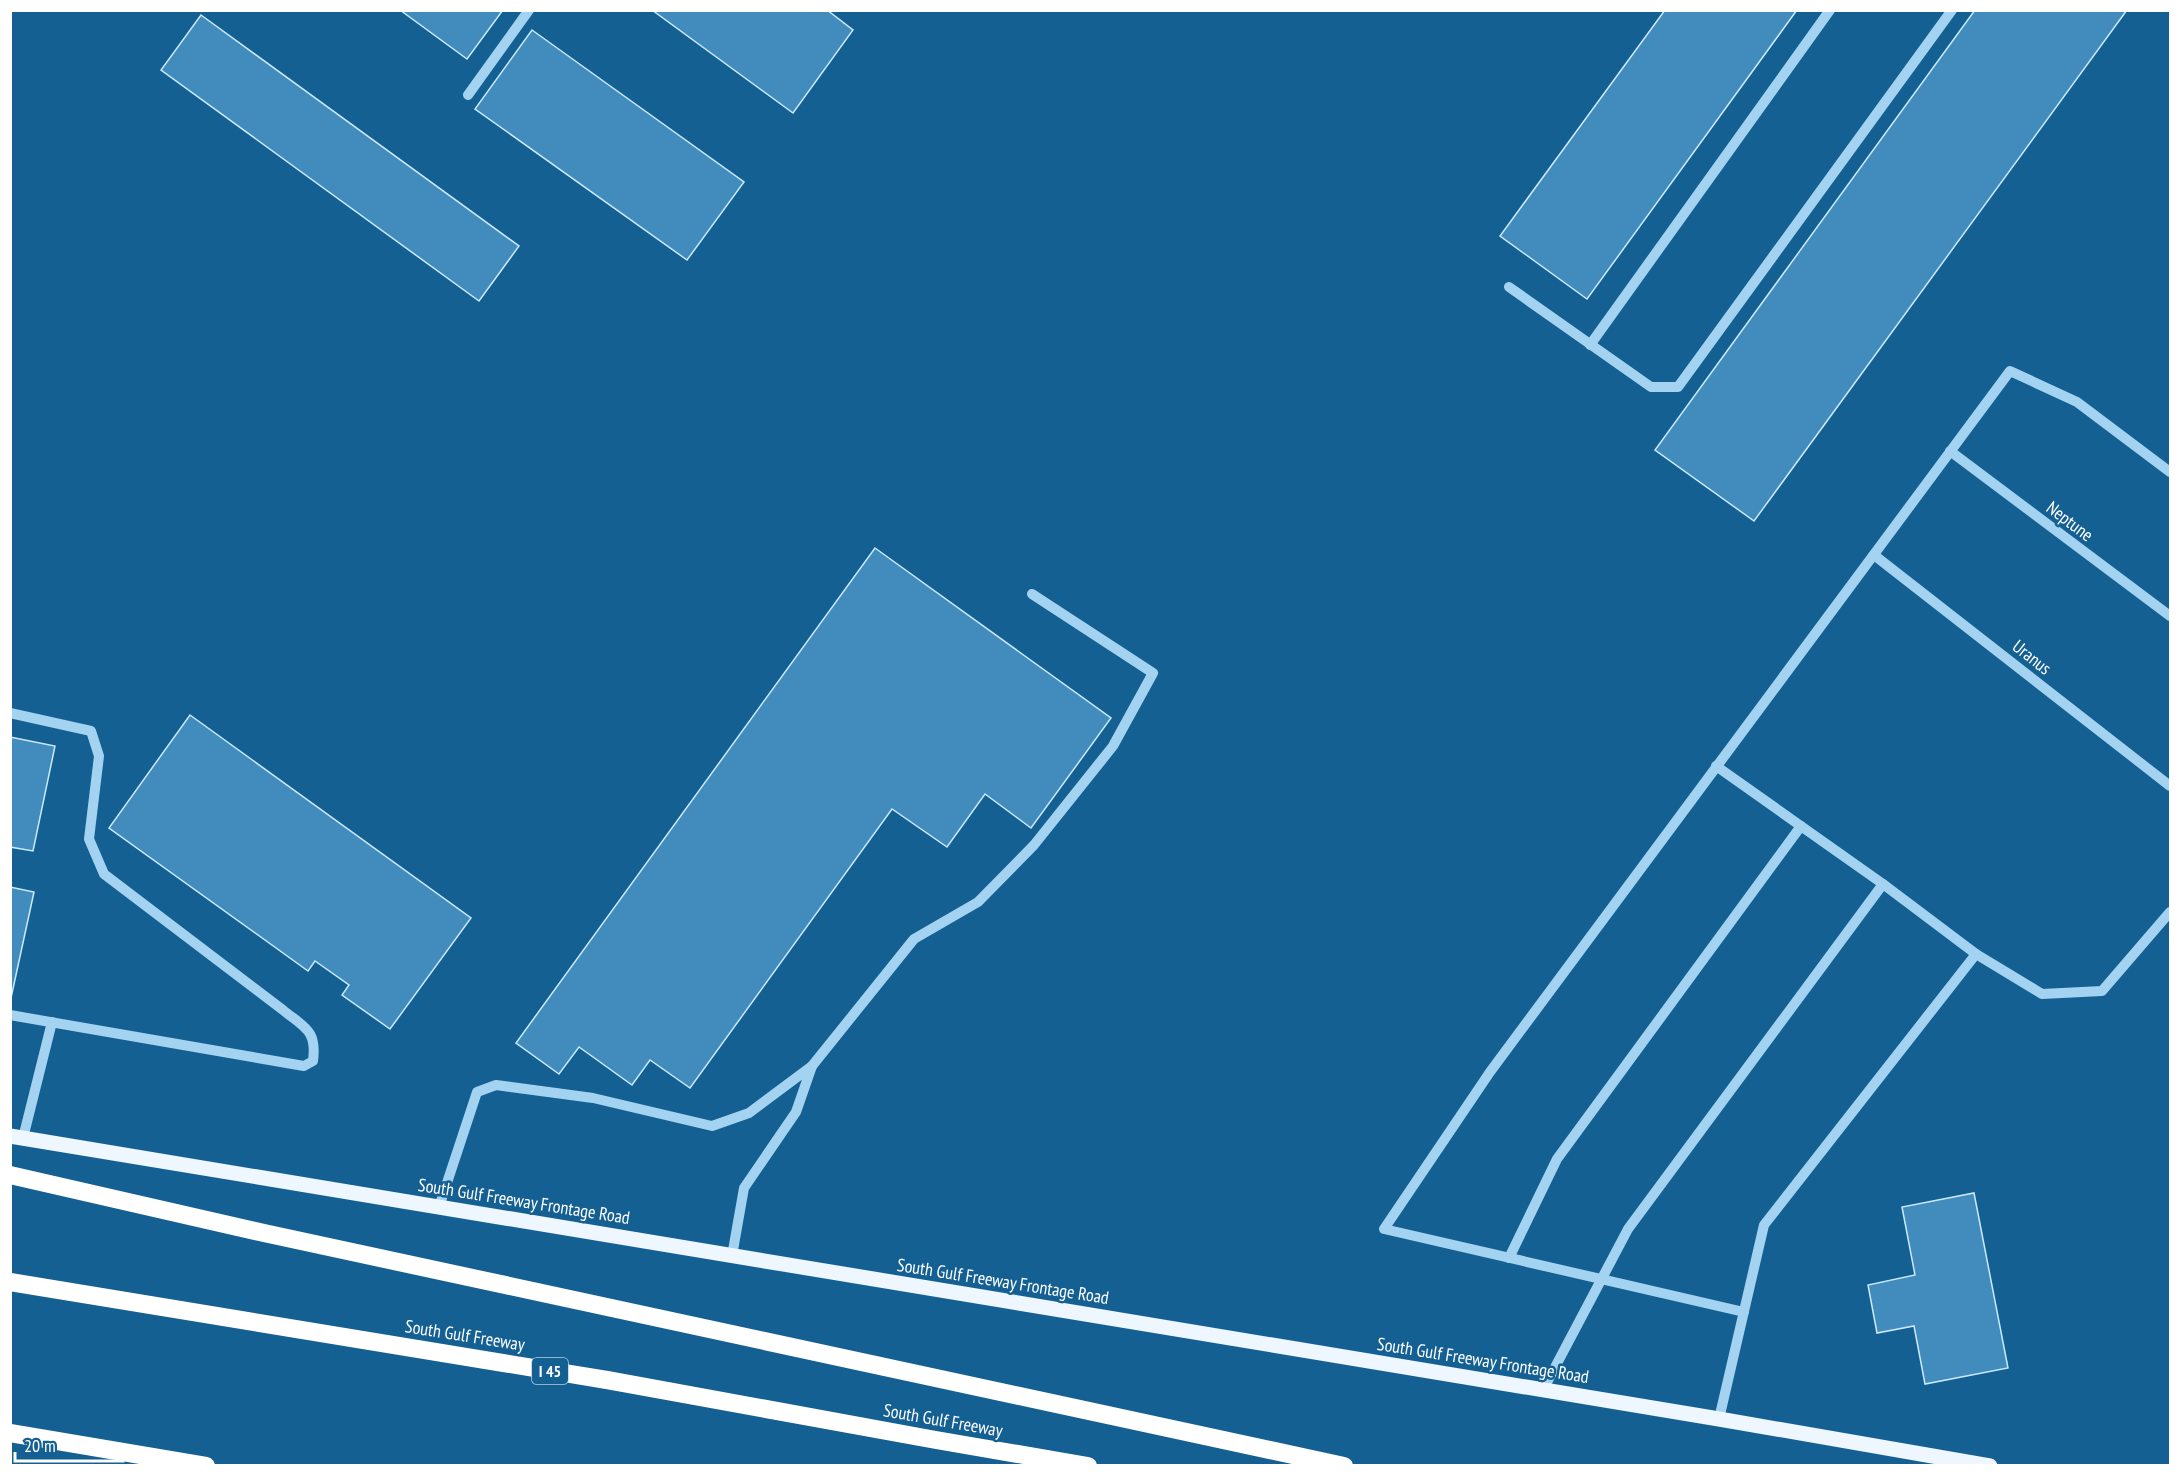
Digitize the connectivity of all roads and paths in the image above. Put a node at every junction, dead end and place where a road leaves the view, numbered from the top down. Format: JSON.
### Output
{"nodes":[{"id":1,"x":529,"y":10,"type":"edge"},
{"id":2,"x":1830,"y":10,"type":"edge"},
{"id":3,"x":1952,"y":10,"type":"edge"},
{"id":4,"x":468,"y":95,"type":"dead end"},
{"id":5,"x":1509,"y":287,"type":"dead end"},
{"id":6,"x":1590,"y":345,"type":"junction"},
{"id":7,"x":1950,"y":451,"type":"junction"},
{"id":8,"x":2170,"y":472,"type":"edge"},
{"id":9,"x":1874,"y":555,"type":"junction"},
{"id":10,"x":1032,"y":594,"type":"dead end"},
{"id":11,"x":2170,"y":616,"type":"edge"},
{"id":12,"x":10,"y":713,"type":"edge"},
{"id":13,"x":1716,"y":766,"type":"junction"},
{"id":14,"x":2170,"y":786,"type":"edge"},
{"id":15,"x":1801,"y":826,"type":"junction"},
{"id":16,"x":1883,"y":884,"type":"junction"},
{"id":17,"x":2170,"y":912,"type":"edge"},
{"id":18,"x":1976,"y":954,"type":"junction"},
{"id":19,"x":10,"y":1015,"type":"edge"},
{"id":20,"x":52,"y":1022,"type":"junction"},
{"id":21,"x":813,"y":1066,"type":"junction"},
{"id":22,"x":17,"y":1137,"type":"edge"},
{"id":23,"x":10,"y":1175,"type":"edge"},
{"id":24,"x":439,"y":1207,"type":"junction"},
{"id":25,"x":732,"y":1256,"type":"junction"},
{"id":26,"x":1509,"y":1258,"type":"junction"},
{"id":27,"x":1601,"y":1280,"type":"junction"},
{"id":28,"x":10,"y":1282,"type":"edge"},
{"id":29,"x":1744,"y":1312,"type":"junction"},
{"id":30,"x":1544,"y":1390,"type":"junction"},
{"id":31,"x":1719,"y":1419,"type":"junction"},
{"id":32,"x":10,"y":1433,"type":"edge"},
{"id":33,"x":206,"y":1466,"type":"edge"},
{"id":34,"x":1089,"y":1466,"type":"edge"},
{"id":35,"x":1344,"y":1466,"type":"edge"},
{"id":36,"x":1990,"y":1466,"type":"edge"}],
"edges":[{"from":1,"to":4,"type":"street"},
{"from":2,"to":6,"type":"street"},
{"from":3,"to":6,"type":"street"},
{"from":5,"to":6,"type":"street"},
{"from":7,"to":8,"type":"street"},
{"from":7,"to":9,"type":"street"},
{"from":7,"to":11,"type":"street","name":"Neptune"},
{"from":9,"to":13,"type":"street"},
{"from":9,"to":14,"type":"street","name":"Uranus"},
{"from":10,"to":21,"type":"street"},
{"from":12,"to":20,"type":"street"},
{"from":13,"to":15,"type":"street"},
{"from":13,"to":26,"type":"street"},
{"from":15,"to":16,"type":"street"},
{"from":15,"to":26,"type":"street"},
{"from":16,"to":18,"type":"street"},
{"from":16,"to":27,"type":"street"},
{"from":17,"to":18,"type":"street"},
{"from":18,"to":29,"type":"street"},
{"from":19,"to":20,"type":"street"},
{"from":20,"to":22,"type":"street"},
{"from":21,"to":24,"type":"street"},
{"from":21,"to":25,"type":"street"},
{"from":22,"to":24,"type":"main road","name":"South Gulf Freeway Frontage Road"},
{"from":23,"to":35,"type":"highway"},
{"from":24,"to":25,"type":"main road","name":"South Gulf Freeway Frontage Road"},
{"from":25,"to":30,"type":"main road","name":"South Gulf Freeway Frontage Road"},
{"from":26,"to":27,"type":"street"},
{"from":27,"to":29,"type":"street"},
{"from":27,"to":30,"type":"street"},
{"from":28,"to":34,"type":"highway","name":"South Gulf Freeway","number":"I 45"},
{"from":29,"to":31,"type":"street"},
{"from":30,"to":31,"type":"main road","name":"South Gulf Freeway Frontage Road"},
{"from":31,"to":36,"type":"main road","name":"South Gulf Freeway Frontage Road"},
{"from":32,"to":33,"type":"highway"}]}
